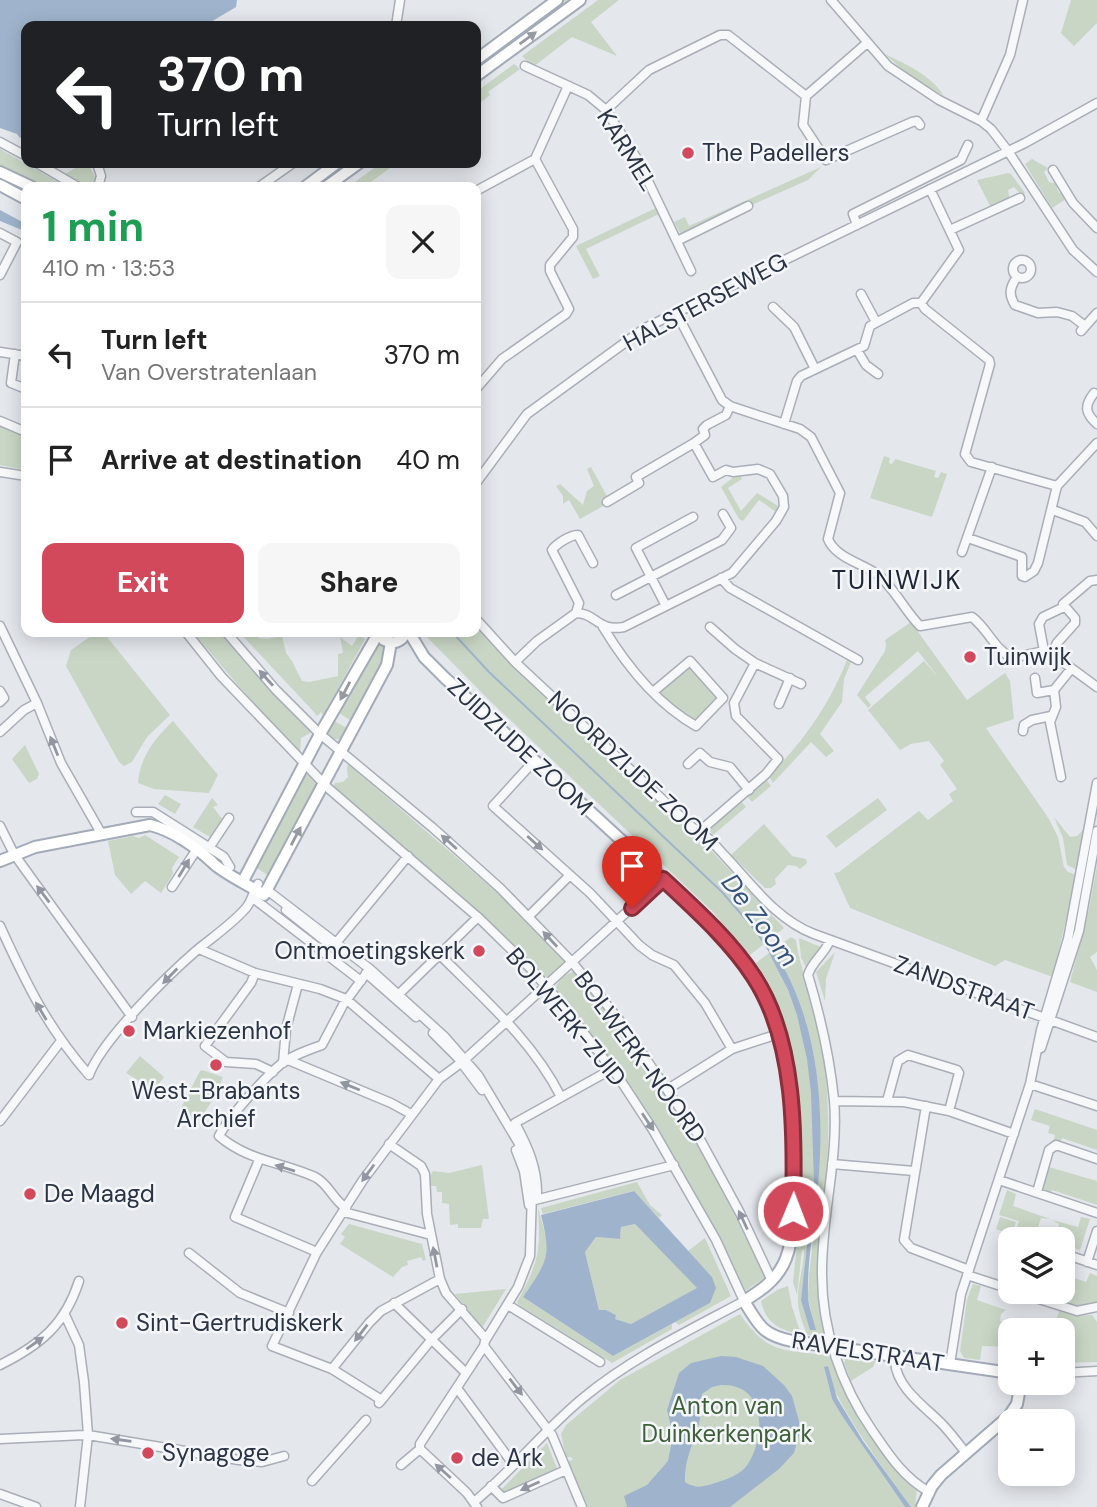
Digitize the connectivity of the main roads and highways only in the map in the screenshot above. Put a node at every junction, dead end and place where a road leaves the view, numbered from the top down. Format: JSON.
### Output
{"nodes":[{"id":1,"x":557,"y":0,"type":"edge"},
{"id":2,"x":580,"y":0,"type":"edge"},
{"id":3,"x":481,"y":56,"type":"edge"},
{"id":4,"x":481,"y":72,"type":"edge"},
{"id":5,"x":330,"y":168,"type":"edge"},
{"id":6,"x":352,"y":168,"type":"edge"},
{"id":7,"x":0,"y":172,"type":"edge"},
{"id":8,"x":21,"y":182,"type":"edge"},
{"id":9,"x":312,"y":182,"type":"edge"},
{"id":10,"x":333,"y":182,"type":"edge"},
{"id":11,"x":0,"y":186,"type":"edge"},
{"id":12,"x":21,"y":196,"type":"edge"},
{"id":13,"x":376,"y":637,"type":"edge"},
{"id":14,"x":402,"y":637,"type":"edge"},
{"id":15,"x":403,"y":637,"type":"edge"},
{"id":16,"x":209,"y":853,"type":"junction"},
{"id":17,"x":0,"y":861,"type":"edge"},
{"id":18,"x":244,"y":879,"type":"junction"},
{"id":19,"x":744,"y":1300,"type":"joint"},
{"id":20,"x":998,"y":1371,"type":"edge"},
{"id":21,"x":1019,"y":1395,"type":"edge"},
{"id":22,"x":922,"y":1507,"type":"edge"}],
"edges":[{"from":1,"to":3,"type":"main road"},
{"from":4,"to":2,"type":"main road","one_way":true},
{"from":5,"to":9,"type":"main road"},
{"from":6,"to":10,"type":"main road"},
{"from":7,"to":8,"type":"main road"},
{"from":11,"to":12,"type":"main road"},
{"from":13,"to":18,"type":"main road","one_way":true},
{"from":18,"to":14,"type":"main road","one_way":true},
{"from":15,"to":19,"type":"main road","name":"ZUIDZIJDE ZOOM"},
{"from":16,"to":17,"type":"main road"},
{"from":16,"to":18,"type":"main road"},
{"from":16,"to":18,"type":"main road"},
{"from":19,"to":20,"type":"main road","name":"RAVELSTRAAT"},
{"from":21,"to":22,"type":"main road"}]}
